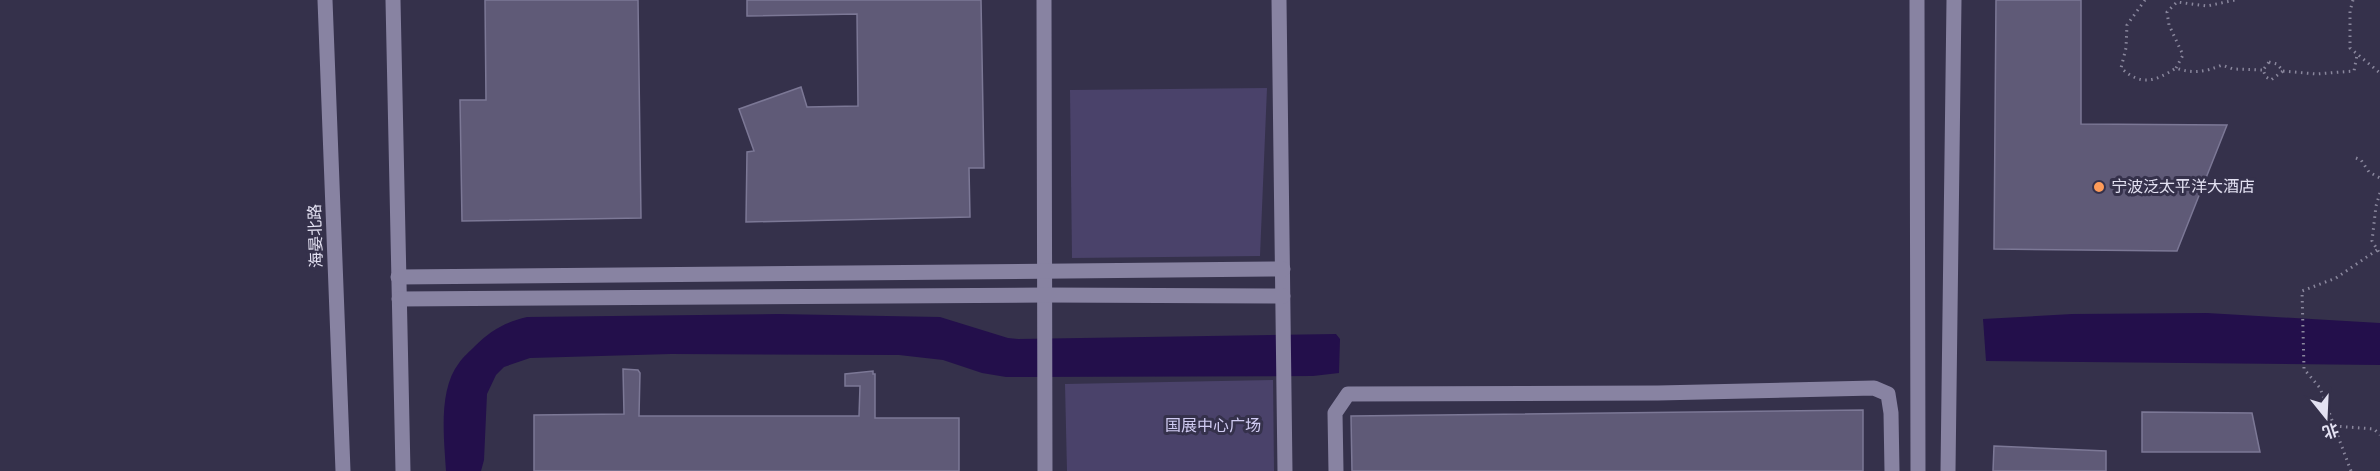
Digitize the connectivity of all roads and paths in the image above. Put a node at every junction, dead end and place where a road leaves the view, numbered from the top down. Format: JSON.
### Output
{"nodes":[{"id":1,"x":325,"y":0,"type":"edge"},
{"id":2,"x":393,"y":0,"type":"edge"},
{"id":3,"x":1044,"y":0,"type":"edge"},
{"id":4,"x":1280,"y":0,"type":"edge"},
{"id":5,"x":1917,"y":0,"type":"edge"},
{"id":6,"x":1954,"y":0,"type":"edge"},
{"id":7,"x":2145,"y":0,"type":"edge"},
{"id":8,"x":2235,"y":0,"type":"edge"},
{"id":9,"x":2353,"y":0,"type":"edge"},
{"id":10,"x":2357,"y":55,"type":"junction"},
{"id":11,"x":2176,"y":68,"type":"junction"},
{"id":12,"x":2263,"y":70,"type":"junction"},
{"id":13,"x":2283,"y":71,"type":"junction"},
{"id":14,"x":2380,"y":73,"type":"edge"},
{"id":15,"x":2356,"y":158,"type":"dead end"},
{"id":16,"x":2380,"y":178,"type":"edge"},
{"id":17,"x":2380,"y":193,"type":"edge"},
{"id":18,"x":2379,"y":252,"type":"edge"},
{"id":19,"x":1283,"y":269,"type":"junction"},
{"id":20,"x":1044,"y":272,"type":"junction"},
{"id":21,"x":398,"y":277,"type":"junction"},
{"id":22,"x":1045,"y":295,"type":"junction"},
{"id":23,"x":1283,"y":296,"type":"junction"},
{"id":24,"x":399,"y":299,"type":"junction"},
{"id":25,"x":2334,"y":426,"type":"junction"},
{"id":26,"x":2380,"y":435,"type":"edge"},
{"id":27,"x":343,"y":471,"type":"edge"},
{"id":28,"x":404,"y":471,"type":"edge"},
{"id":29,"x":1045,"y":471,"type":"edge"},
{"id":30,"x":1285,"y":471,"type":"edge"},
{"id":31,"x":1336,"y":471,"type":"edge"},
{"id":32,"x":1892,"y":471,"type":"edge"},
{"id":33,"x":1918,"y":471,"type":"edge"},
{"id":34,"x":1948,"y":471,"type":"edge"},
{"id":35,"x":2351,"y":471,"type":"edge"}],
"edges":[{"from":1,"to":27,"type":"street","name":"海晏北路"},
{"from":2,"to":21,"type":"street"},
{"from":3,"to":20,"type":"street"},
{"from":4,"to":19,"type":"street"},
{"from":5,"to":33,"type":"street"},
{"from":6,"to":34,"type":"street"},
{"from":7,"to":11,"type":"path"},
{"from":8,"to":11,"type":"path"},
{"from":9,"to":10,"type":"path"},
{"from":10,"to":13,"type":"path"},
{"from":10,"to":14,"type":"path"},
{"from":11,"to":12,"type":"path"},
{"from":12,"to":13,"type":"path"},
{"from":12,"to":13,"type":"path"},
{"from":15,"to":16,"type":"path"},
{"from":17,"to":18,"type":"path"},
{"from":18,"to":25,"type":"path"},
{"from":19,"to":20,"type":"street"},
{"from":19,"to":23,"type":"street"},
{"from":20,"to":21,"type":"street"},
{"from":20,"to":22,"type":"street"},
{"from":21,"to":24,"type":"street"},
{"from":22,"to":23,"type":"street"},
{"from":22,"to":24,"type":"street"},
{"from":22,"to":29,"type":"street"},
{"from":23,"to":30,"type":"street"},
{"from":24,"to":28,"type":"street"},
{"from":25,"to":26,"type":"path"},
{"from":25,"to":35,"type":"path"},
{"from":31,"to":32,"type":"street"}]}
